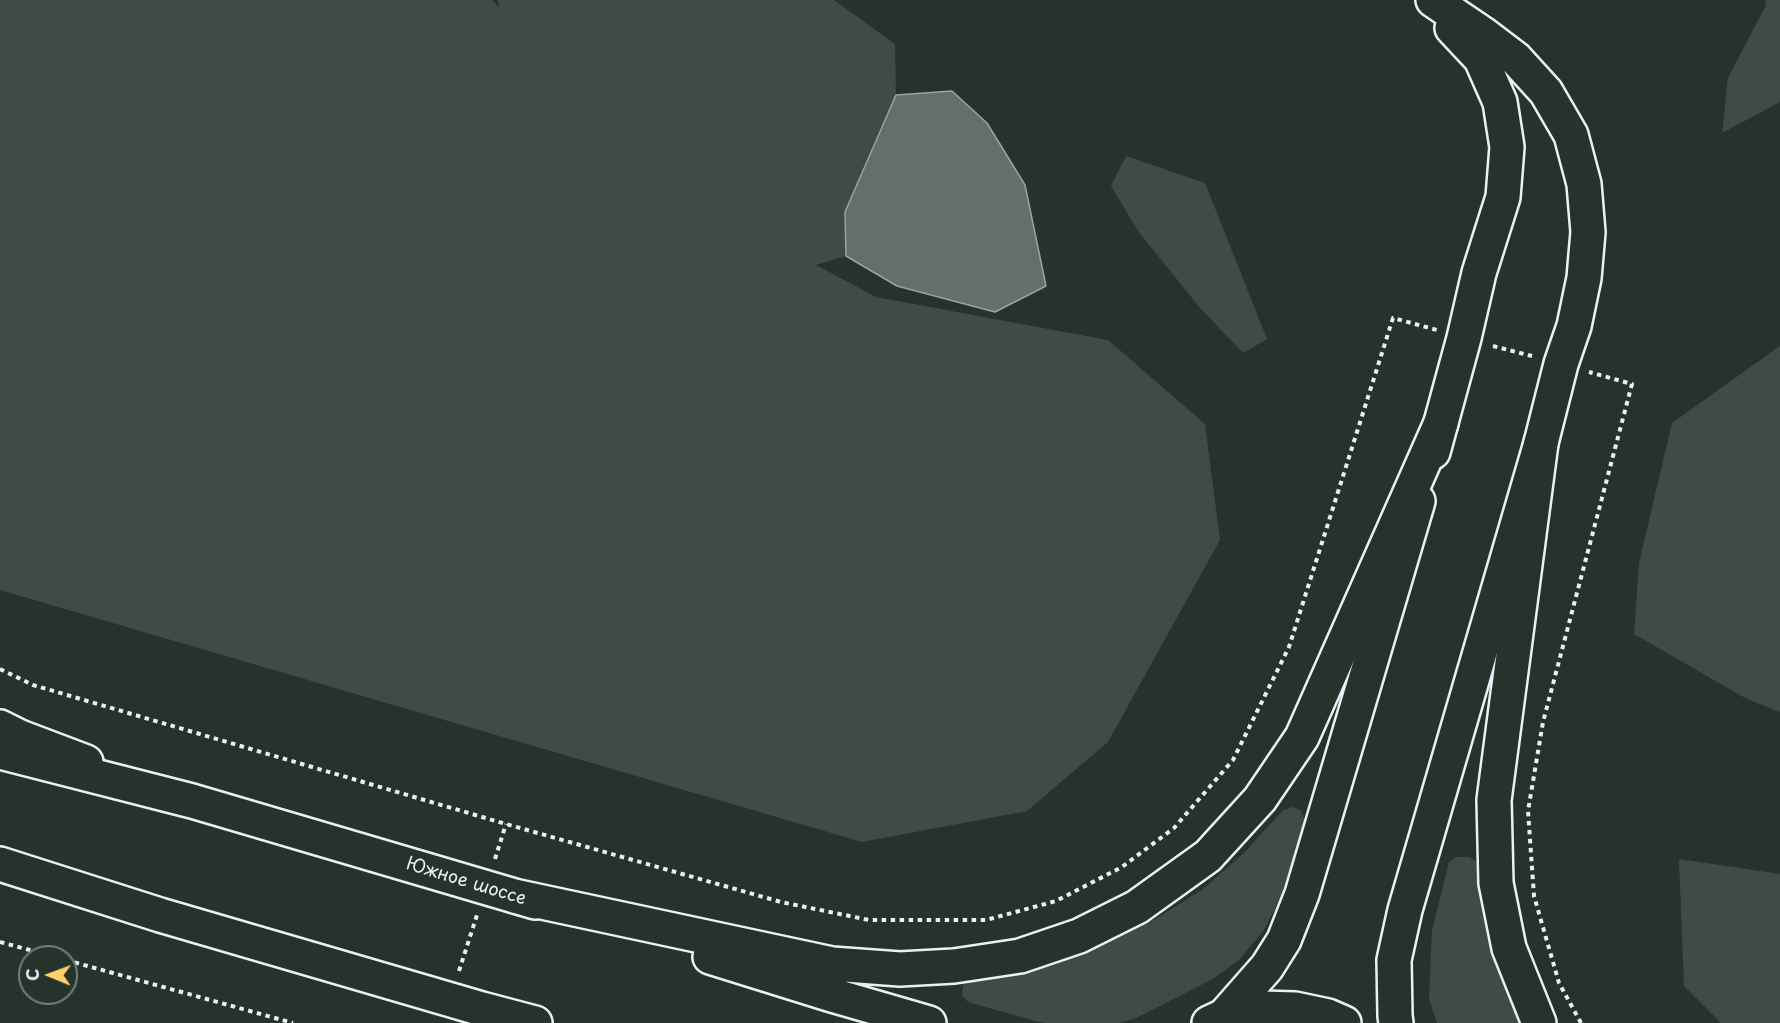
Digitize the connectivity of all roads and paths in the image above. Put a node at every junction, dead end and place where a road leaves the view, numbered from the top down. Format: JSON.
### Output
{"nodes":[{"id":1,"x":1426,"y":0,"type":"edge"},
{"id":2,"x":1433,"y":0,"type":"edge"},
{"id":3,"x":1464,"y":338,"type":"junction"},
{"id":4,"x":1561,"y":364,"type":"junction"},
{"id":5,"x":1441,"y":423,"type":"junction"},
{"id":6,"x":1541,"y":443,"type":"junction"},
{"id":7,"x":0,"y":669,"type":"edge"},
{"id":8,"x":0,"y":727,"type":"edge"},
{"id":9,"x":0,"y":752,"type":"edge"},
{"id":10,"x":192,"y":801,"type":"junction"},
{"id":11,"x":506,"y":824,"type":"junction"},
{"id":12,"x":0,"y":864,"type":"edge"},
{"id":13,"x":0,"y":882,"type":"edge"},
{"id":14,"x":500,"y":891,"type":"junction"},
{"id":15,"x":160,"y":915,"type":"junction"},
{"id":16,"x":0,"y":942,"type":"edge"},
{"id":17,"x":18,"y":947,"type":"edge"},
{"id":18,"x":78,"y":963,"type":"edge"},
{"id":19,"x":450,"y":1000,"type":"junction"},
{"id":20,"x":482,"y":1009,"type":"junction"},
{"id":21,"x":1216,"y":1020,"type":"edge"},
{"id":22,"x":293,"y":1023,"type":"edge"},
{"id":23,"x":519,"y":1023,"type":"edge"},
{"id":24,"x":535,"y":1023,"type":"edge"},
{"id":25,"x":929,"y":1023,"type":"edge"},
{"id":26,"x":1344,"y":1023,"type":"edge"},
{"id":27,"x":1396,"y":1023,"type":"edge"},
{"id":28,"x":1539,"y":1023,"type":"edge"},
{"id":29,"x":1581,"y":1023,"type":"edge"}],
"edges":[{"from":1,"to":3,"type":"main road"},
{"from":2,"to":4,"type":"main road"},
{"from":3,"to":4,"type":"path"},
{"from":3,"to":5,"type":"main road"},
{"from":3,"to":11,"type":"path"},
{"from":4,"to":6,"type":"main road"},
{"from":4,"to":29,"type":"path"},
{"from":5,"to":14,"type":"main road"},
{"from":5,"to":21,"type":"main road"},
{"from":6,"to":27,"type":"main road"},
{"from":6,"to":28,"type":"main road"},
{"from":7,"to":11,"type":"path"},
{"from":8,"to":10,"type":"main road"},
{"from":9,"to":10,"type":"main road","name":"Южное шоссе"},
{"from":10,"to":14,"type":"main road","name":"Южное шоссе"},
{"from":11,"to":14,"type":"path"},
{"from":12,"to":15,"type":"main road"},
{"from":13,"to":15,"type":"main road"},
{"from":14,"to":19,"type":"path"},
{"from":14,"to":25,"type":"main road","name":"Южное шоссе"},
{"from":15,"to":19,"type":"main road"},
{"from":16,"to":17,"type":"path"},
{"from":18,"to":22,"type":"path"},
{"from":19,"to":20,"type":"main road"},
{"from":20,"to":23,"type":"main road"},
{"from":20,"to":24,"type":"main road"},
{"from":21,"to":26,"type":"main road"}]}
